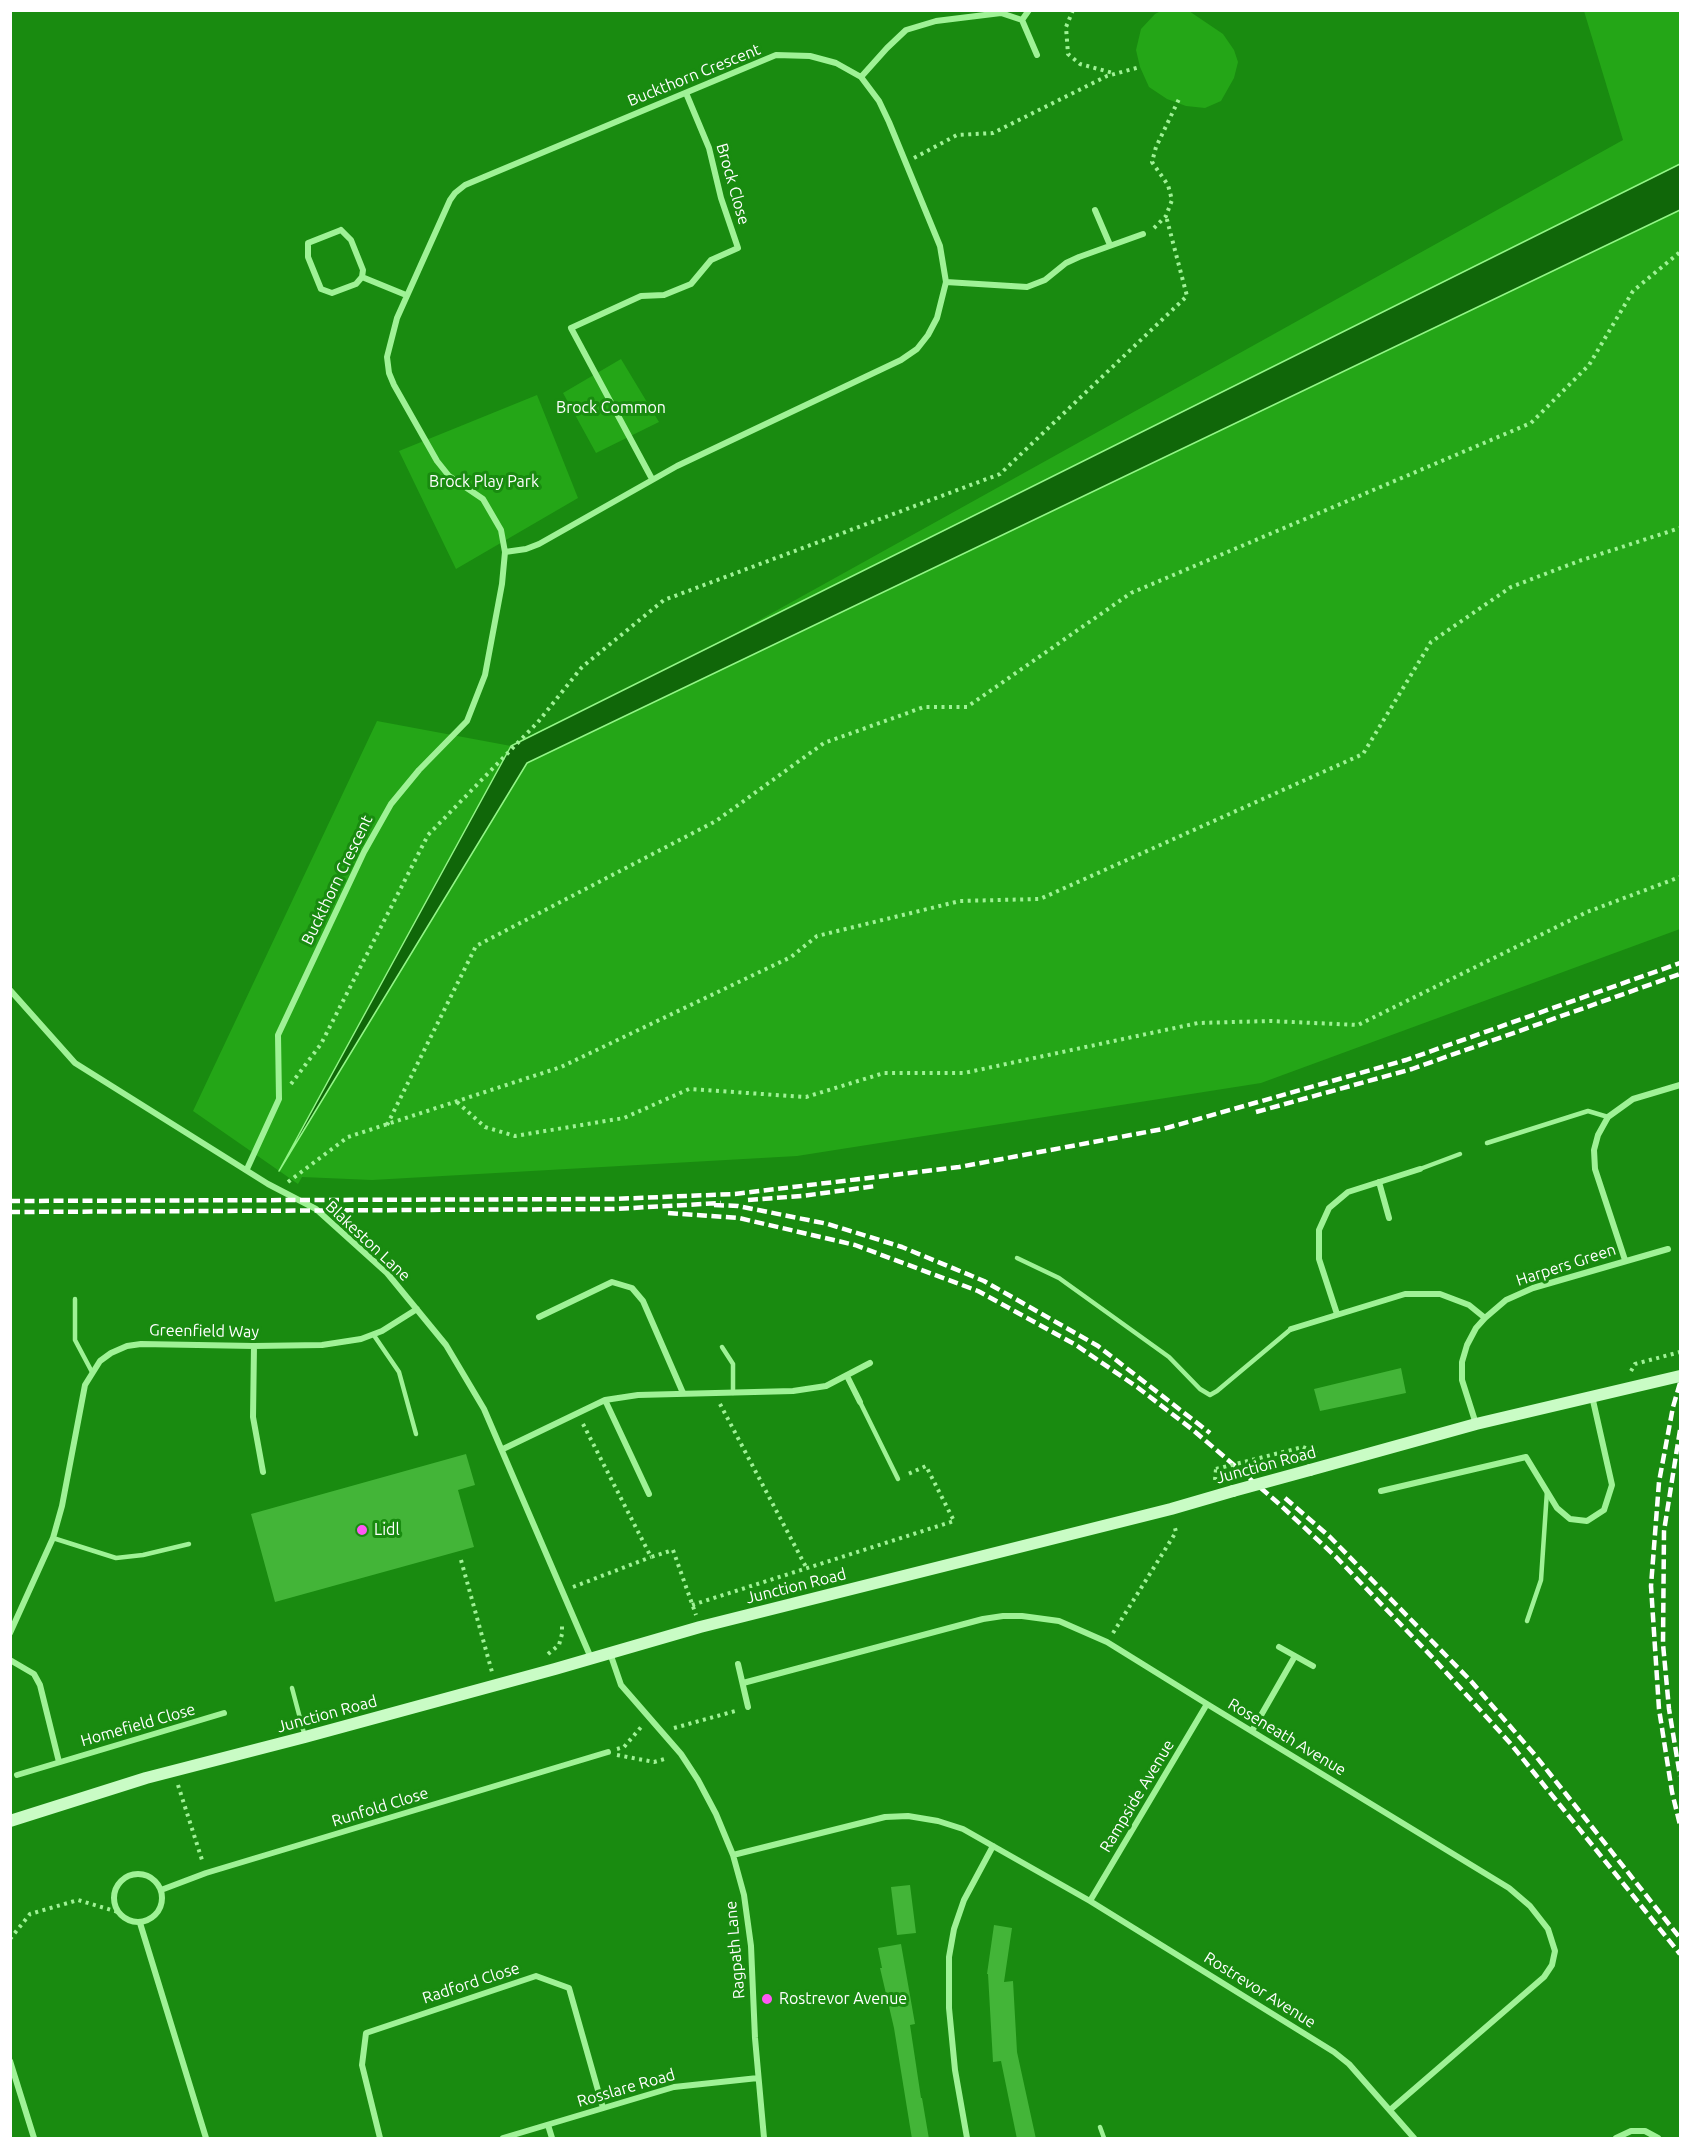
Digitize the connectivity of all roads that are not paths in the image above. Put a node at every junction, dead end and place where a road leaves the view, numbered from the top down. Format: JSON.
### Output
{"nodes":[{"id":1,"x":1029,"y":10,"type":"edge"},
{"id":2,"x":1022,"y":20,"type":"junction"},
{"id":3,"x":1037,"y":55,"type":"dead end"},
{"id":4,"x":861,"y":77,"type":"junction"},
{"id":5,"x":686,"y":93,"type":"junction"},
{"id":6,"x":1095,"y":210,"type":"dead end"},
{"id":7,"x":1143,"y":234,"type":"road end"},
{"id":8,"x":1110,"y":245,"type":"junction"},
{"id":9,"x":362,"y":277,"type":"junction"},
{"id":10,"x":946,"y":282,"type":"junction"},
{"id":11,"x":406,"y":295,"type":"junction"},
{"id":12,"x":652,"y":479,"type":"junction"},
{"id":13,"x":505,"y":552,"type":"junction"},
{"id":14,"x":10,"y":990,"type":"edge"},
{"id":15,"x":1680,"y":1085,"type":"edge"},
{"id":16,"x":1608,"y":1117,"type":"junction"},
{"id":17,"x":1487,"y":1143,"type":"dead end"},
{"id":18,"x":1460,"y":1154,"type":"dead end"},
{"id":19,"x":247,"y":1169,"type":"junction"},
{"id":20,"x":1419,"y":1169,"type":"joint"},
{"id":21,"x":1379,"y":1182,"type":"junction"},
{"id":22,"x":1389,"y":1218,"type":"dead end"},
{"id":23,"x":1668,"y":1248,"type":"dead end"},
{"id":24,"x":1017,"y":1258,"type":"dead end"},
{"id":25,"x":1625,"y":1260,"type":"junction"},
{"id":26,"x":75,"y":1299,"type":"dead end"},
{"id":27,"x":417,"y":1309,"type":"junction"},
{"id":28,"x":1336,"y":1314,"type":"junction"},
{"id":29,"x":539,"y":1317,"type":"dead end"},
{"id":30,"x":1485,"y":1318,"type":"junction"},
{"id":31,"x":1291,"y":1329,"type":"joint"},
{"id":32,"x":374,"y":1334,"type":"junction"},
{"id":33,"x":254,"y":1346,"type":"junction"},
{"id":34,"x":722,"y":1347,"type":"dead end"},
{"id":35,"x":870,"y":1363,"type":"dead end"},
{"id":36,"x":92,"y":1371,"type":"junction"},
{"id":37,"x":847,"y":1376,"type":"junction"},
{"id":38,"x":1680,"y":1376,"type":"edge"},
{"id":39,"x":683,"y":1393,"type":"junction"},
{"id":40,"x":733,"y":1393,"type":"junction"},
{"id":41,"x":1592,"y":1396,"type":"junction"},
{"id":42,"x":605,"y":1400,"type":"junction"},
{"id":43,"x":860,"y":1402,"type":"joint"},
{"id":44,"x":1476,"y":1424,"type":"junction"},
{"id":45,"x":416,"y":1434,"type":"dead end"},
{"id":46,"x":503,"y":1449,"type":"junction"},
{"id":47,"x":263,"y":1472,"type":"dead end"},
{"id":48,"x":898,"y":1479,"type":"road end"},
{"id":49,"x":1381,"y":1491,"type":"dead end"},
{"id":50,"x":1547,"y":1491,"type":"junction"},
{"id":51,"x":649,"y":1494,"type":"dead end"},
{"id":52,"x":53,"y":1539,"type":"junction"},
{"id":53,"x":189,"y":1544,"type":"dead end"},
{"id":54,"x":1527,"y":1621,"type":"dead end"},
{"id":55,"x":10,"y":1633,"type":"edge"},
{"id":56,"x":1280,"y":1647,"type":"dead end"},
{"id":57,"x":610,"y":1652,"type":"junction"},
{"id":58,"x":1295,"y":1656,"type":"junction"},
{"id":59,"x":591,"y":1658,"type":"junction"},
{"id":60,"x":10,"y":1660,"type":"edge"},
{"id":61,"x":738,"y":1664,"type":"dead end"},
{"id":62,"x":1313,"y":1666,"type":"dead end"},
{"id":63,"x":742,"y":1683,"type":"junction"},
{"id":64,"x":292,"y":1688,"type":"dead end"},
{"id":65,"x":1207,"y":1704,"type":"junction"},
{"id":66,"x":748,"y":1707,"type":"road end"},
{"id":67,"x":224,"y":1713,"type":"dead end"},
{"id":68,"x":1252,"y":1731,"type":"junction"},
{"id":69,"x":305,"y":1737,"type":"junction"},
{"id":70,"x":608,"y":1752,"type":"road end"},
{"id":71,"x":59,"y":1762,"type":"junction"},
{"id":72,"x":17,"y":1775,"type":"dead end"},
{"id":73,"x":10,"y":1821,"type":"edge"},
{"id":74,"x":993,"y":1846,"type":"junction"},
{"id":75,"x":733,"y":1856,"type":"junction"},
{"id":76,"x":161,"y":1890,"type":"junction"},
{"id":77,"x":1090,"y":1901,"type":"junction"},
{"id":78,"x":140,"y":1923,"type":"junction"},
{"id":79,"x":10,"y":2061,"type":"edge"},
{"id":80,"x":758,"y":2078,"type":"junction"},
{"id":81,"x":603,"y":2108,"type":"junction"},
{"id":82,"x":1390,"y":2110,"type":"junction"},
{"id":83,"x":548,"y":2125,"type":"junction"},
{"id":84,"x":1100,"y":2127,"type":"dead end"},
{"id":85,"x":34,"y":2139,"type":"edge"},
{"id":86,"x":206,"y":2139,"type":"edge"},
{"id":87,"x":380,"y":2139,"type":"edge"},
{"id":88,"x":503,"y":2139,"type":"edge"},
{"id":89,"x":552,"y":2139,"type":"edge"},
{"id":90,"x":764,"y":2139,"type":"edge"},
{"id":91,"x":967,"y":2139,"type":"edge"},
{"id":92,"x":1104,"y":2139,"type":"edge"},
{"id":93,"x":1414,"y":2139,"type":"edge"},
{"id":94,"x":1616,"y":2139,"type":"edge"},
{"id":95,"x":1658,"y":2139,"type":"edge"}],
"edges":[{"from":1,"to":2,"type":"street"},
{"from":2,"to":3,"type":"street"},
{"from":2,"to":4,"type":"street"},
{"from":4,"to":5,"type":"street","name":"Buckthorn Crescent"},
{"from":4,"to":10,"type":"street","name":"Buckthorn Crescent"},
{"from":5,"to":11,"type":"street","name":"Buckthorn Crescent"},
{"from":5,"to":12,"type":"street","name":"Brock Close"},
{"from":6,"to":8,"type":"street"},
{"from":7,"to":8,"type":"street"},
{"from":8,"to":10,"type":"street"},
{"from":9,"to":9,"type":"street"},
{"from":9,"to":11,"type":"street"},
{"from":10,"to":12,"type":"street","name":"Buckthorn Crescent"},
{"from":11,"to":13,"type":"street","name":"Buckthorn Crescent"},
{"from":12,"to":13,"type":"street","name":"Buckthorn Crescent"},
{"from":13,"to":19,"type":"street","name":"Buckthorn Crescent"},
{"from":14,"to":19,"type":"street","name":"Blakeston Lane"},
{"from":15,"to":16,"type":"street"},
{"from":16,"to":17,"type":"lane"},
{"from":16,"to":25,"type":"street"},
{"from":18,"to":20,"type":"lane"},
{"from":19,"to":27,"type":"street","name":"Blakeston Lane"},
{"from":20,"to":21,"type":"street"},
{"from":21,"to":22,"type":"street"},
{"from":21,"to":28,"type":"street"},
{"from":23,"to":25,"type":"street","name":"Harpers Green"},
{"from":24,"to":31,"type":"lane"},
{"from":25,"to":30,"type":"street","name":"Harpers Green"},
{"from":26,"to":36,"type":"lane"},
{"from":27,"to":32,"type":"street","name":"Greenfield Way"},
{"from":27,"to":46,"type":"street","name":"Blakeston Lane"},
{"from":28,"to":30,"type":"street"},
{"from":28,"to":31,"type":"street"},
{"from":29,"to":39,"type":"street"},
{"from":30,"to":44,"type":"street","name":"Harpers Green"},
{"from":32,"to":33,"type":"street","name":"Greenfield Way"},
{"from":32,"to":45,"type":"lane"},
{"from":33,"to":36,"type":"street","name":"Greenfield Way"},
{"from":33,"to":47,"type":"street"},
{"from":34,"to":40,"type":"lane"},
{"from":35,"to":37,"type":"street"},
{"from":36,"to":52,"type":"street","name":"Greenfield Way"},
{"from":37,"to":40,"type":"street"},
{"from":37,"to":43,"type":"street"},
{"from":38,"to":41,"type":"main road","name":"Junction Road"},
{"from":39,"to":40,"type":"street"},
{"from":39,"to":42,"type":"street"},
{"from":41,"to":44,"type":"main road","name":"Junction Road"},
{"from":41,"to":50,"type":"street"},
{"from":42,"to":46,"type":"street"},
{"from":42,"to":51,"type":"street"},
{"from":43,"to":48,"type":"lane"},
{"from":44,"to":57,"type":"main road","name":"Junction Road","bridge":true},
{"from":46,"to":59,"type":"street","name":"Blakeston Lane"},
{"from":49,"to":50,"type":"street"},
{"from":50,"to":54,"type":"lane"},
{"from":52,"to":53,"type":"lane"},
{"from":52,"to":55,"type":"street","name":"Greenfield Way"},
{"from":56,"to":58,"type":"street"},
{"from":57,"to":59,"type":"main road","name":"Junction Road"},
{"from":57,"to":75,"type":"street","name":"Ragpath Lane"},
{"from":58,"to":62,"type":"street"},
{"from":58,"to":68,"type":"street"},
{"from":59,"to":69,"type":"main road","name":"Junction Road"},
{"from":60,"to":71,"type":"street"},
{"from":61,"to":63,"type":"street"},
{"from":63,"to":65,"type":"street","name":"Roseneath Avenue"},
{"from":63,"to":66,"type":"street"},
{"from":64,"to":69,"type":"lane"},
{"from":65,"to":68,"type":"street","name":"Roseneath Avenue"},
{"from":65,"to":77,"type":"street","name":"Rampside Avenue"},
{"from":67,"to":71,"type":"street","name":"Homefield Close"},
{"from":68,"to":82,"type":"street","name":"Roseneath Avenue"},
{"from":69,"to":73,"type":"main road","name":"Junction Road"},
{"from":70,"to":76,"type":"street","name":"Runfold Close"},
{"from":71,"to":72,"type":"street","name":"Homefield Close"},
{"from":74,"to":75,"type":"street","name":"Rostrevor Avenue"},
{"from":74,"to":77,"type":"street","name":"Rostrevor Avenue"},
{"from":74,"to":91,"type":"street"},
{"from":75,"to":80,"type":"street","name":"Ragpath Lane"},
{"from":76,"to":78,"type":"street"},
{"from":76,"to":78,"type":"street"},
{"from":77,"to":82,"type":"street","name":"Rostrevor Avenue"},
{"from":78,"to":86,"type":"street"},
{"from":79,"to":85,"type":"street"},
{"from":80,"to":81,"type":"street","name":"Rosslare Road"},
{"from":80,"to":90,"type":"street","name":"Ragpath Lane"},
{"from":81,"to":83,"type":"street","name":"Rosslare Road"},
{"from":81,"to":87,"type":"street","name":"Radford Close"},
{"from":82,"to":93,"type":"street","name":"Rostrevor Avenue"},
{"from":83,"to":88,"type":"street","name":"Rosslare Road"},
{"from":83,"to":89,"type":"street"},
{"from":84,"to":92,"type":"lane"},
{"from":94,"to":95,"type":"street"}]}
